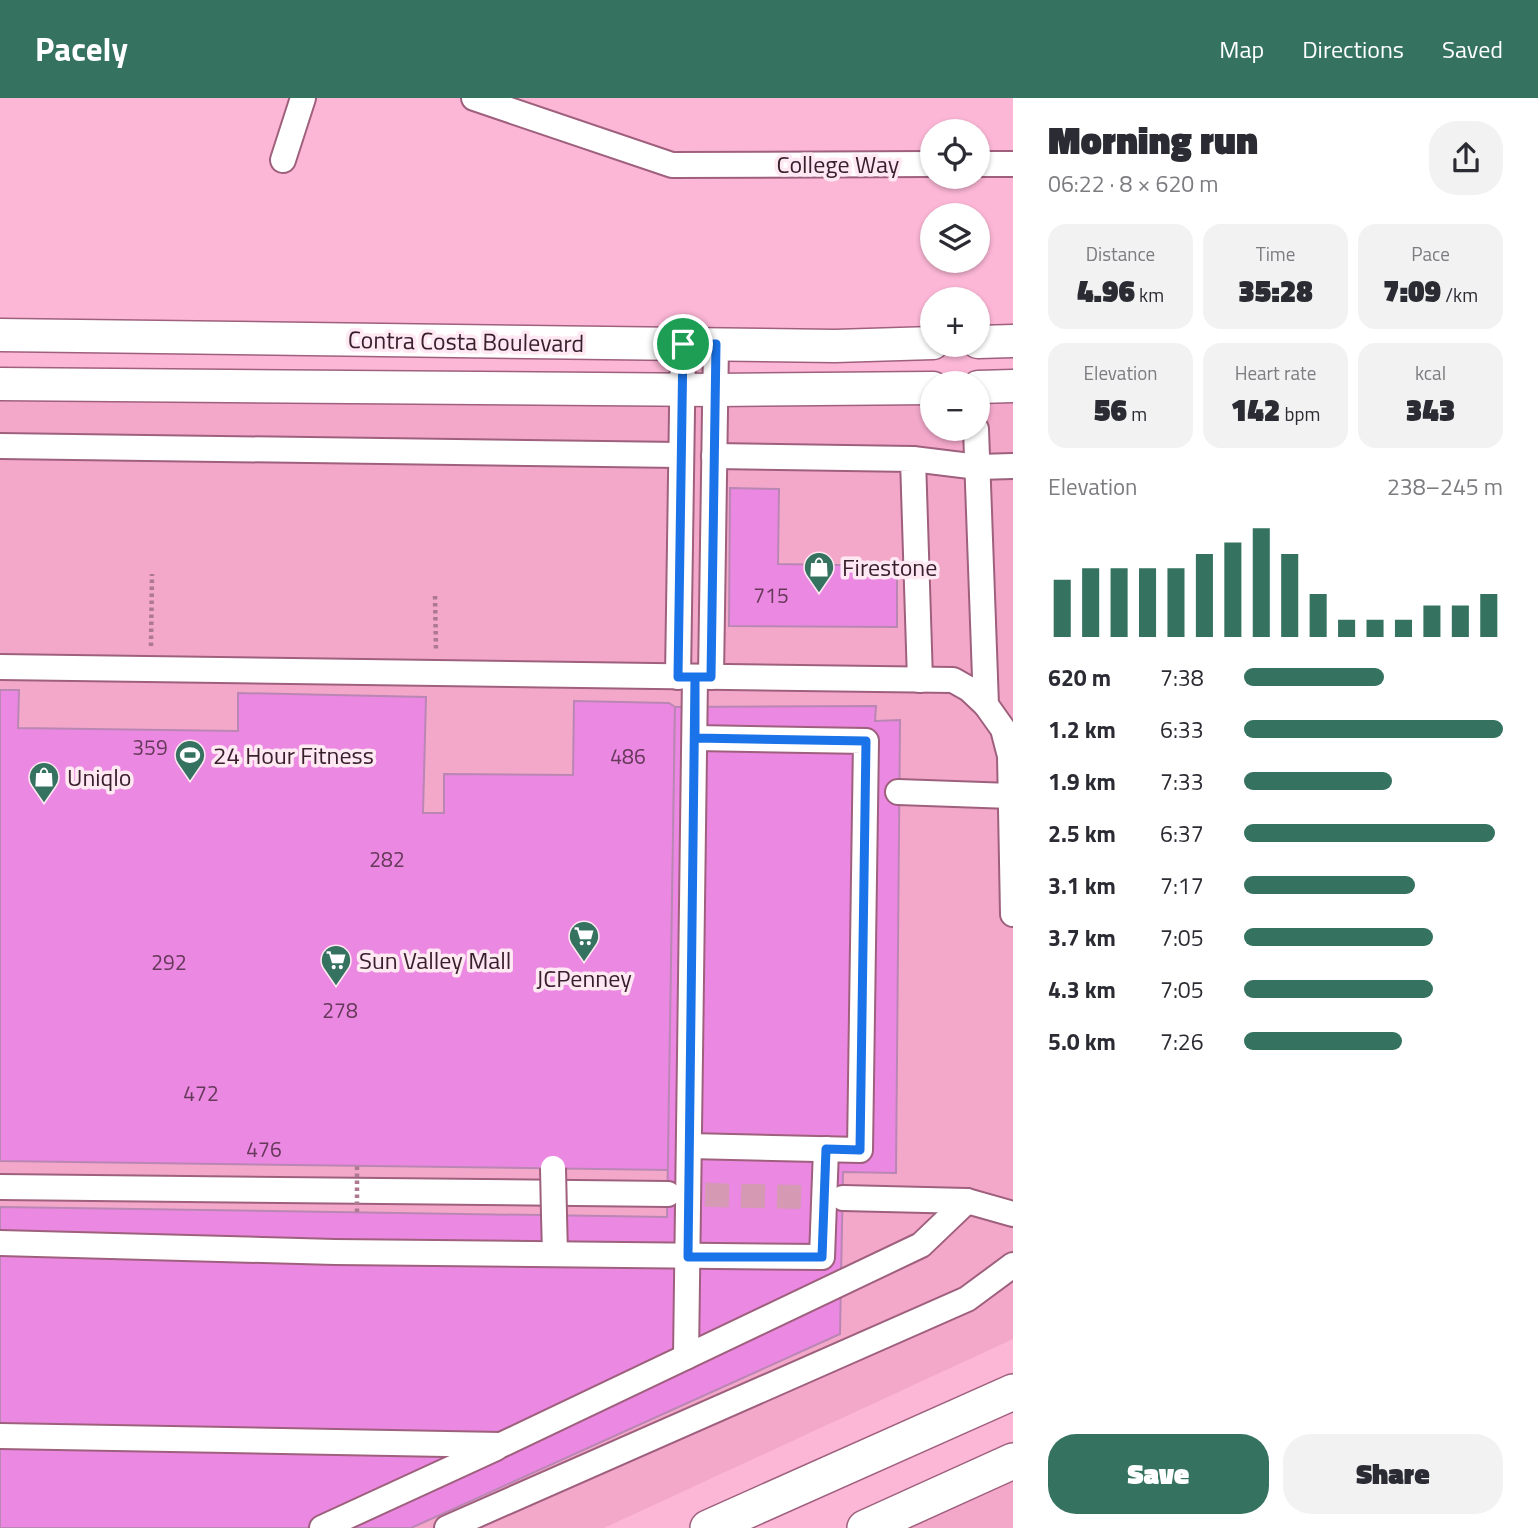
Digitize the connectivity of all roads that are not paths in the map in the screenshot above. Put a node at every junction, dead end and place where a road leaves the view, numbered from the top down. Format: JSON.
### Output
{"nodes":[{"id":1,"x":303,"y":98,"type":"edge"},
{"id":2,"x":474,"y":98,"type":"edge"},
{"id":3,"x":284,"y":160,"type":"dead end"},
{"id":4,"x":920,"y":164,"type":"edge"},
{"id":5,"x":990,"y":164,"type":"edge"},
{"id":6,"x":1013,"y":164,"type":"edge"},
{"id":7,"x":0,"y":335,"type":"edge"},
{"id":8,"x":1013,"y":341,"type":"edge"},
{"id":9,"x":990,"y":342,"type":"edge"},
{"id":10,"x":920,"y":343,"type":"edge"},
{"id":11,"x":683,"y":344,"type":"junction"},
{"id":12,"x":716,"y":344,"type":"junction"},
{"id":13,"x":0,"y":384,"type":"edge"},
{"id":14,"x":1013,"y":386,"type":"edge"},
{"id":15,"x":990,"y":387,"type":"edge"},
{"id":16,"x":920,"y":388,"type":"edge"},
{"id":17,"x":682,"y":390,"type":"junction"},
{"id":18,"x":716,"y":390,"type":"junction"},
{"id":19,"x":977,"y":441,"type":"edge"},
{"id":20,"x":0,"y":446,"type":"edge"},
{"id":21,"x":680,"y":455,"type":"junction"},
{"id":22,"x":714,"y":456,"type":"junction"},
{"id":23,"x":913,"y":459,"type":"junction"},
{"id":24,"x":1013,"y":466,"type":"edge"},
{"id":25,"x":978,"y":467,"type":"junction"},
{"id":26,"x":680,"y":519,"type":"junction"},
{"id":27,"x":713,"y":519,"type":"junction"},
{"id":28,"x":0,"y":667,"type":"edge"},
{"id":29,"x":695,"y":677,"type":"junction"},
{"id":30,"x":920,"y":680,"type":"junction"},
{"id":31,"x":986,"y":705,"type":"junction"},
{"id":32,"x":695,"y":738,"type":"junction"},
{"id":33,"x":1012,"y":756,"type":"edge"},
{"id":34,"x":898,"y":792,"type":"dead end"},
{"id":35,"x":1012,"y":796,"type":"edge"},
{"id":36,"x":1013,"y":914,"type":"edge"},
{"id":37,"x":689,"y":1146,"type":"junction"},
{"id":38,"x":826,"y":1149,"type":"junction"},
{"id":39,"x":553,"y":1168,"type":"dead end"},
{"id":40,"x":0,"y":1187,"type":"edge"},
{"id":41,"x":668,"y":1194,"type":"tunnel mouth"},
{"id":42,"x":843,"y":1198,"type":"tunnel mouth"},
{"id":43,"x":967,"y":1201,"type":"junction"},
{"id":44,"x":1013,"y":1214,"type":"edge"},
{"id":45,"x":0,"y":1243,"type":"edge"},
{"id":46,"x":555,"y":1254,"type":"junction"},
{"id":47,"x":688,"y":1257,"type":"junction"},
{"id":48,"x":1013,"y":1265,"type":"edge"},
{"id":49,"x":686,"y":1357,"type":"junction"},
{"id":50,"x":1013,"y":1392,"type":"edge"},
{"id":51,"x":0,"y":1436,"type":"edge"},
{"id":52,"x":502,"y":1445,"type":"junction"},
{"id":53,"x":1013,"y":1461,"type":"edge"},
{"id":54,"x":322,"y":1528,"type":"edge"},
{"id":55,"x":447,"y":1528,"type":"edge"},
{"id":56,"x":708,"y":1528,"type":"edge"},
{"id":57,"x":865,"y":1528,"type":"edge"}],
"edges":[{"from":1,"to":3,"type":"street"},
{"from":2,"to":4,"type":"street","name":"College Way"},
{"from":5,"to":6,"type":"street"},
{"from":7,"to":11,"type":"main road","name":"Contra Costa Boulevard"},
{"from":8,"to":9,"type":"main road"},
{"from":10,"to":12,"type":"main road","name":"Contra Costa Boulevard"},
{"from":11,"to":12,"type":"main road","name":"Contra Costa Boulevard"},
{"from":11,"to":17,"type":"street"},
{"from":12,"to":18,"type":"street"},
{"from":13,"to":17,"type":"main road","name":"Contra Costa Boulevard"},
{"from":14,"to":15,"type":"main road"},
{"from":16,"to":18,"type":"main road","name":"Contra Costa Boulevard"},
{"from":17,"to":18,"type":"main road","name":"Contra Costa Boulevard"},
{"from":17,"to":21,"type":"street"},
{"from":18,"to":22,"type":"street"},
{"from":19,"to":25,"type":"street"},
{"from":20,"to":21,"type":"street"},
{"from":21,"to":26,"type":"street"},
{"from":22,"to":23,"type":"street"},
{"from":22,"to":27,"type":"street"},
{"from":23,"to":25,"type":"street"},
{"from":23,"to":30,"type":"street"},
{"from":24,"to":25,"type":"street"},
{"from":25,"to":31,"type":"street"},
{"from":26,"to":27,"type":"street"},
{"from":26,"to":29,"type":"street"},
{"from":27,"to":29,"type":"street"},
{"from":28,"to":29,"type":"street"},
{"from":29,"to":30,"type":"street"},
{"from":29,"to":32,"type":"street"},
{"from":30,"to":31,"type":"street"},
{"from":31,"to":33,"type":"street"},
{"from":32,"to":37,"type":"street"},
{"from":32,"to":38,"type":"street"},
{"from":33,"to":35,"type":"street"},
{"from":34,"to":35,"type":"street"},
{"from":35,"to":36,"type":"street"},
{"from":37,"to":38,"type":"street"},
{"from":37,"to":47,"type":"street"},
{"from":38,"to":47,"type":"street"},
{"from":39,"to":46,"type":"street","bridge":true},
{"from":40,"to":41,"type":"street"},
{"from":42,"to":43,"type":"street"},
{"from":43,"to":44,"type":"street"},
{"from":43,"to":49,"type":"street"},
{"from":45,"to":46,"type":"street"},
{"from":46,"to":47,"type":"street"},
{"from":47,"to":49,"type":"street"},
{"from":48,"to":55,"type":"street"},
{"from":49,"to":52,"type":"street"},
{"from":50,"to":56,"type":"highway"},
{"from":51,"to":52,"type":"street"},
{"from":52,"to":54,"type":"street"},
{"from":53,"to":57,"type":"highway"}]}
